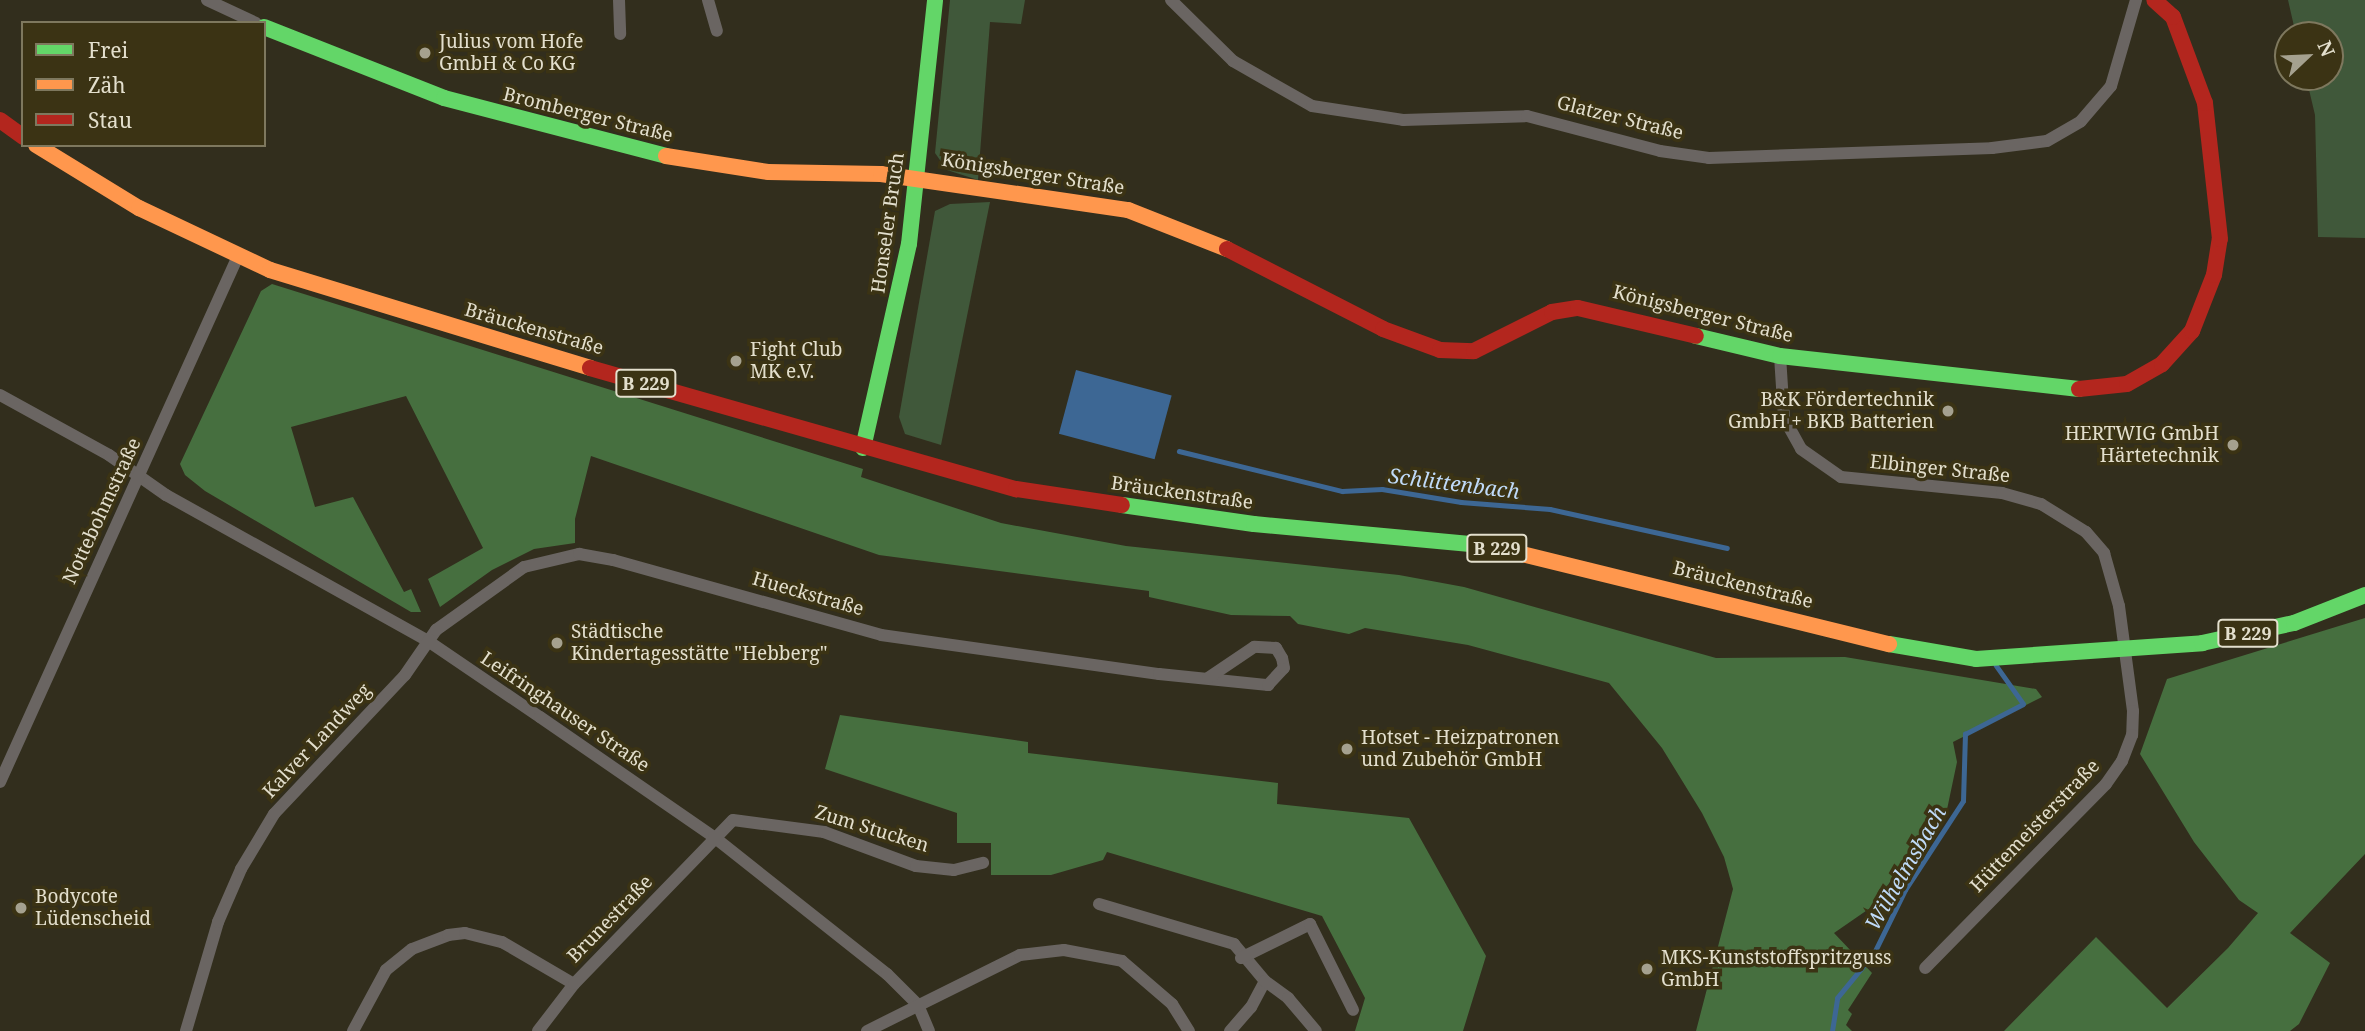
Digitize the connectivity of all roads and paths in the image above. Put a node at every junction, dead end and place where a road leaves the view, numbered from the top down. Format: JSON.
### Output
{"nodes":[{"id":1,"x":207,"y":0,"type":"edge"},
{"id":2,"x":619,"y":0,"type":"edge"},
{"id":3,"x":708,"y":0,"type":"edge"},
{"id":4,"x":935,"y":0,"type":"edge"},
{"id":5,"x":1171,"y":0,"type":"edge"},
{"id":6,"x":2136,"y":0,"type":"edge"},
{"id":7,"x":2154,"y":0,"type":"edge"},
{"id":8,"x":252,"y":21,"type":"edge"},
{"id":9,"x":266,"y":28,"type":"edge"},
{"id":10,"x":718,"y":31,"type":"dead end"},
{"id":11,"x":620,"y":34,"type":"dead end"},
{"id":12,"x":0,"y":120,"type":"edge"},
{"id":13,"x":21,"y":136,"type":"edge"},
{"id":14,"x":39,"y":147,"type":"edge"},
{"id":15,"x":917,"y":178,"type":"junction"},
{"id":16,"x":238,"y":256,"type":"junction"},
{"id":17,"x":1780,"y":356,"type":"junction"},
{"id":18,"x":0,"y":395,"type":"edge"},
{"id":19,"x":863,"y":448,"type":"junction"},
{"id":20,"x":141,"y":474,"type":"junction"},
{"id":21,"x":2365,"y":595,"type":"edge"},
{"id":22,"x":428,"y":641,"type":"junction"},
{"id":23,"x":2127,"y":652,"type":"junction"},
{"id":24,"x":1208,"y":678,"type":"junction"},
{"id":25,"x":0,"y":782,"type":"edge"},
{"id":26,"x":713,"y":837,"type":"junction"},
{"id":27,"x":983,"y":863,"type":"dead end"},
{"id":28,"x":1099,"y":904,"type":"dead end"},
{"id":29,"x":1241,"y":958,"type":"junction"},
{"id":30,"x":1925,"y":968,"type":"dead end"},
{"id":31,"x":1265,"y":981,"type":"junction"},
{"id":32,"x":574,"y":984,"type":"junction"},
{"id":33,"x":918,"y":1005,"type":"junction"},
{"id":34,"x":1353,"y":1010,"type":"dead end"},
{"id":35,"x":186,"y":1031,"type":"edge"},
{"id":36,"x":353,"y":1031,"type":"edge"},
{"id":37,"x":538,"y":1031,"type":"edge"},
{"id":38,"x":867,"y":1031,"type":"edge"},
{"id":39,"x":929,"y":1031,"type":"edge"},
{"id":40,"x":1189,"y":1031,"type":"edge"},
{"id":41,"x":1230,"y":1031,"type":"edge"},
{"id":42,"x":1316,"y":1031,"type":"edge"}],
"edges":[{"from":1,"to":8,"type":"street"},
{"from":2,"to":11,"type":"street"},
{"from":3,"to":10,"type":"street"},
{"from":4,"to":15,"type":"street","name":"Honseler Bruch"},
{"from":5,"to":6,"type":"street","name":"Glatzer Straße"},
{"from":7,"to":17,"type":"street","name":"Königsberger Straße"},
{"from":9,"to":15,"type":"street","name":"Bromberger Straße"},
{"from":12,"to":13,"type":"street"},
{"from":14,"to":16,"type":"street","name":"Bräuckenstraße","number":"B 229"},
{"from":15,"to":17,"type":"street","name":"Königsberger Straße"},
{"from":15,"to":19,"type":"street","name":"Honseler Bruch"},
{"from":16,"to":19,"type":"street","name":"Bräuckenstraße","number":"B 229"},
{"from":16,"to":20,"type":"street","name":"Nottebohmstraße"},
{"from":17,"to":23,"type":"street","name":"Elbinger Straße"},
{"from":18,"to":20,"type":"street","name":"Leifringhauser Straße"},
{"from":19,"to":23,"type":"street","name":"Bräuckenstraße","number":"B 229"},
{"from":20,"to":22,"type":"street","name":"Leifringhauser Straße"},
{"from":20,"to":25,"type":"street","name":"Nottebohmstraße"},
{"from":21,"to":23,"type":"street","name":"Bräuckenstraße","number":"B 229"},
{"from":22,"to":24,"type":"street","name":"Hueckstraße"},
{"from":22,"to":26,"type":"street","name":"Leifringhauser Straße"},
{"from":22,"to":35,"type":"street","name":"Kalver Landweg"},
{"from":23,"to":30,"type":"street","name":"Hüttemeisterstraße"},
{"from":24,"to":24,"type":"street","name":"Hueckstraße"},
{"from":26,"to":27,"type":"street","name":"Zum Stucken"},
{"from":26,"to":32,"type":"street","name":"Brunestraße"},
{"from":26,"to":33,"type":"street","name":"Leifringhauser Straße"},
{"from":28,"to":29,"type":"street"},
{"from":29,"to":31,"type":"street"},
{"from":29,"to":34,"type":"street"},
{"from":31,"to":41,"type":"street"},
{"from":31,"to":42,"type":"street"},
{"from":32,"to":36,"type":"street"},
{"from":32,"to":37,"type":"street","name":"Brunestraße"},
{"from":33,"to":38,"type":"street"},
{"from":33,"to":39,"type":"street","name":"Leifringhauser Straße"},
{"from":33,"to":40,"type":"street"}]}
